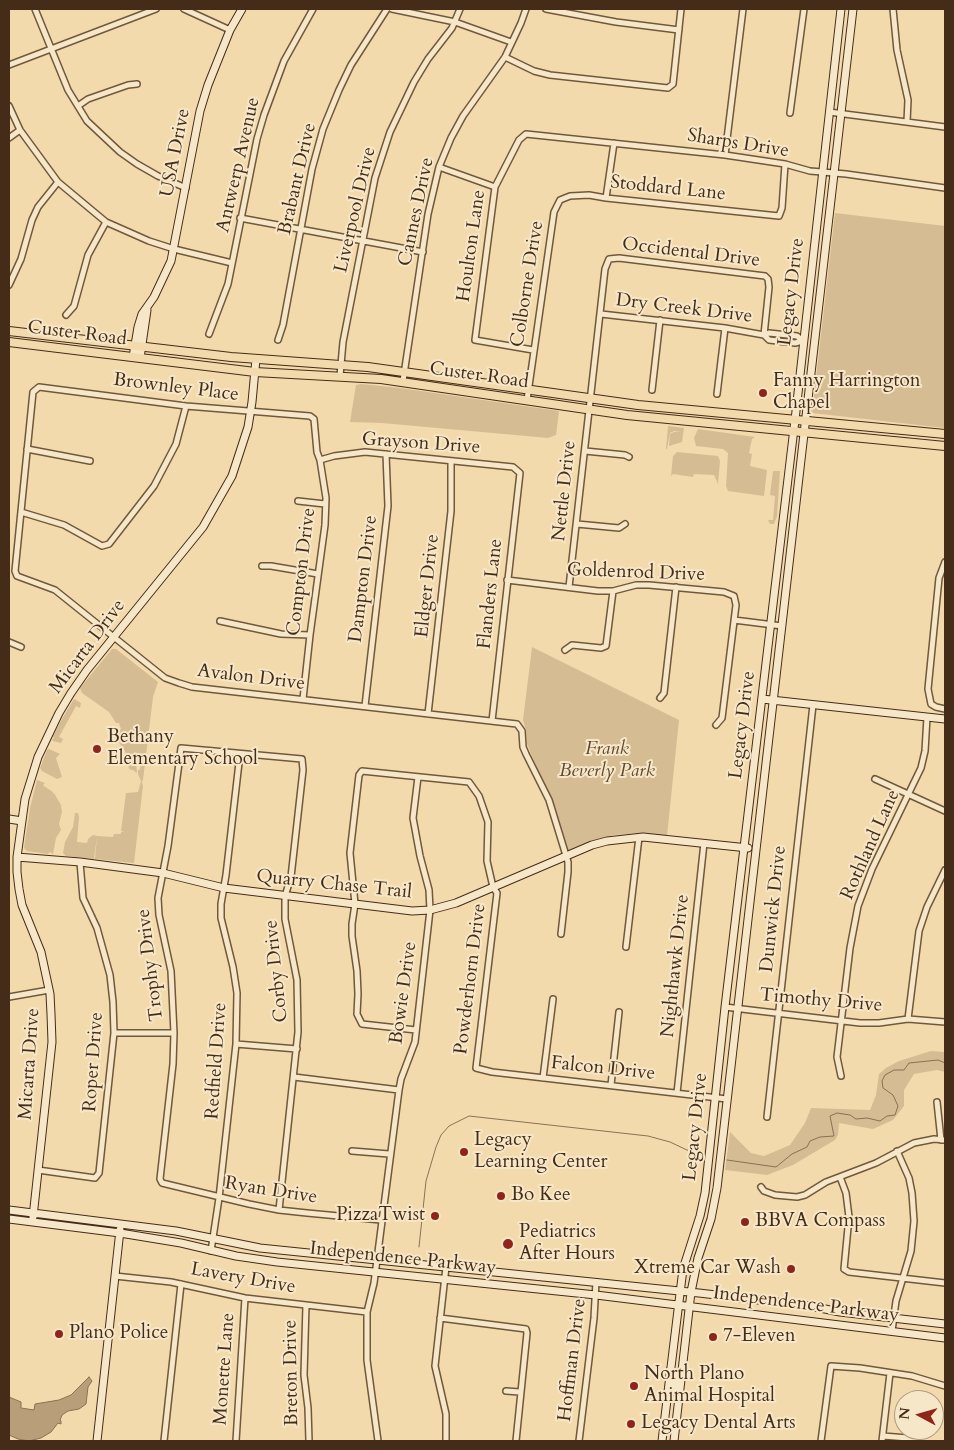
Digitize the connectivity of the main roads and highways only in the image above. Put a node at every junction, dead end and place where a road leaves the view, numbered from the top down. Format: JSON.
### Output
{"nodes":[{"id":1,"x":242,"y":9,"type":"edge"},
{"id":2,"x":841,"y":9,"type":"edge"},
{"id":3,"x":853,"y":9,"type":"edge"},
{"id":4,"x":9,"y":331,"type":"edge"},
{"id":5,"x":803,"y":341,"type":"junction"},
{"id":6,"x":9,"y":342,"type":"edge"},
{"id":7,"x":815,"y":343,"type":"junction"},
{"id":8,"x":138,"y":347,"type":"junction"},
{"id":9,"x":137,"y":358,"type":"junction"},
{"id":10,"x":256,"y":359,"type":"junction"},
{"id":11,"x":255,"y":372,"type":"junction"},
{"id":12,"x":692,"y":410,"type":"junction"},
{"id":13,"x":795,"y":420,"type":"junction"},
{"id":14,"x":691,"y":422,"type":"junction"},
{"id":15,"x":805,"y":422,"type":"junction"},
{"id":16,"x":885,"y":429,"type":"junction"},
{"id":17,"x":793,"y":431,"type":"junction"},
{"id":18,"x":804,"y":432,"type":"junction"},
{"id":19,"x":945,"y":434,"type":"edge"},
{"id":20,"x":884,"y":440,"type":"junction"},
{"id":21,"x":945,"y":446,"type":"edge"},
{"id":22,"x":782,"y":530,"type":"junction"},
{"id":23,"x":794,"y":531,"type":"junction"},
{"id":24,"x":762,"y":699,"type":"junction"},
{"id":25,"x":774,"y":700,"type":"junction"},
{"id":26,"x":945,"y":719,"type":"edge"},
{"id":27,"x":9,"y":819,"type":"edge"},
{"id":28,"x":22,"y":821,"type":"junction"},
{"id":29,"x":744,"y":848,"type":"junction"},
{"id":30,"x":756,"y":849,"type":"junction"},
{"id":31,"x":18,"y":856,"type":"junction"},
{"id":32,"x":9,"y":1210,"type":"edge"},
{"id":33,"x":33,"y":1213,"type":"junction"},
{"id":34,"x":700,"y":1216,"type":"junction"},
{"id":35,"x":9,"y":1219,"type":"edge"},
{"id":36,"x":711,"y":1219,"type":"junction"},
{"id":37,"x":31,"y":1222,"type":"junction"},
{"id":38,"x":121,"y":1223,"type":"junction"},
{"id":39,"x":120,"y":1233,"type":"junction"},
{"id":40,"x":532,"y":1277,"type":"junction"},
{"id":41,"x":531,"y":1289,"type":"junction"},
{"id":42,"x":679,"y":1291,"type":"junction"},
{"id":43,"x":690,"y":1292,"type":"junction"},
{"id":44,"x":773,"y":1302,"type":"junction"},
{"id":45,"x":678,"y":1305,"type":"junction"},
{"id":46,"x":689,"y":1307,"type":"junction"},
{"id":47,"x":770,"y":1315,"type":"junction"},
{"id":48,"x":945,"y":1324,"type":"edge"},
{"id":49,"x":945,"y":1338,"type":"edge"},
{"id":50,"x":670,"y":1370,"type":"junction"},
{"id":51,"x":678,"y":1399,"type":"junction"},
{"id":52,"x":664,"y":1430,"type":"junction"},
{"id":53,"x":675,"y":1431,"type":"junction"},
{"id":54,"x":97,"y":1441,"type":"edge"},
{"id":55,"x":662,"y":1441,"type":"edge"},
{"id":56,"x":674,"y":1441,"type":"edge"}],
"edges":[{"from":1,"to":8,"type":"main road","name":"USA Drive"},
{"from":2,"to":5,"type":"main road","name":"Legacy Drive"},
{"from":3,"to":7,"type":"main road","name":"Legacy Drive"},
{"from":4,"to":8,"type":"main road","name":"Custer Road"},
{"from":5,"to":7,"type":"main road"},
{"from":5,"to":13,"type":"main road","name":"Legacy Drive"},
{"from":6,"to":9,"type":"main road","name":"Custer Road"},
{"from":7,"to":15,"type":"main road","name":"Legacy Drive"},
{"from":8,"to":9,"type":"main road","name":"USA Drive"},
{"from":8,"to":10,"type":"main road","name":"Custer Road"},
{"from":9,"to":11,"type":"main road","name":"Custer Road"},
{"from":10,"to":11,"type":"main road","name":"Micarta Drive"},
{"from":10,"to":12,"type":"main road","name":"Custer Road"},
{"from":11,"to":14,"type":"main road","name":"Custer Road"},
{"from":11,"to":28,"type":"main road","name":"Micarta Drive"},
{"from":12,"to":13,"type":"main road","name":"Custer Road"},
{"from":12,"to":14,"type":"main road"},
{"from":13,"to":15,"type":"main road","name":"Custer Road"},
{"from":13,"to":17,"type":"main road","name":"Legacy Drive"},
{"from":14,"to":17,"type":"main road","name":"Custer Road"},
{"from":15,"to":16,"type":"main road","name":"Custer Road"},
{"from":15,"to":18,"type":"main road","name":"Legacy Drive"},
{"from":16,"to":19,"type":"main road","name":"Custer Road"},
{"from":16,"to":20,"type":"main road"},
{"from":17,"to":18,"type":"main road","name":"Custer Road"},
{"from":17,"to":22,"type":"main road","name":"Legacy Drive"},
{"from":18,"to":20,"type":"main road","name":"Custer Road"},
{"from":18,"to":23,"type":"main road","name":"Legacy Drive"},
{"from":20,"to":21,"type":"main road","name":"Custer Road"},
{"from":22,"to":23,"type":"main road"},
{"from":22,"to":24,"type":"main road","name":"Legacy Drive"},
{"from":23,"to":25,"type":"main road","name":"Legacy Drive"},
{"from":24,"to":25,"type":"main road"},
{"from":24,"to":29,"type":"main road","name":"Legacy Drive"},
{"from":25,"to":26,"type":"main road"},
{"from":25,"to":30,"type":"main road","name":"Legacy Drive"},
{"from":27,"to":28,"type":"main road"},
{"from":28,"to":31,"type":"main road","name":"Micarta Drive"},
{"from":29,"to":30,"type":"main road","name":"Quarry Chase Trail"},
{"from":29,"to":31,"type":"main road","name":"Quarry Chase Trail"},
{"from":29,"to":34,"type":"main road","name":"Legacy Drive"},
{"from":30,"to":36,"type":"main road","name":"Legacy Drive"},
{"from":31,"to":33,"type":"main road","name":"Micarta Drive"},
{"from":32,"to":33,"type":"main road","name":"Independence Parkway"},
{"from":33,"to":37,"type":"main road","name":"Micarta Drive"},
{"from":33,"to":38,"type":"main road","name":"Independence Parkway"},
{"from":34,"to":36,"type":"main road"},
{"from":34,"to":42,"type":"main road","name":"Legacy Drive"},
{"from":35,"to":37,"type":"main road","name":"Independence Parkway"},
{"from":36,"to":43,"type":"main road","name":"Legacy Drive"},
{"from":37,"to":39,"type":"main road","name":"Independence Parkway"},
{"from":38,"to":39,"type":"main road"},
{"from":38,"to":40,"type":"main road","name":"Independence Parkway"},
{"from":39,"to":41,"type":"main road","name":"Independence Parkway"},
{"from":39,"to":54,"type":"main road"},
{"from":40,"to":41,"type":"main road"},
{"from":40,"to":42,"type":"main road","name":"Independence Parkway"},
{"from":41,"to":45,"type":"main road","name":"Independence Parkway"},
{"from":42,"to":43,"type":"main road","name":"Independence Parkway"},
{"from":42,"to":45,"type":"main road","name":"Legacy Drive"},
{"from":43,"to":44,"type":"main road","name":"Independence Parkway"},
{"from":43,"to":46,"type":"main road","name":"Legacy Drive"},
{"from":44,"to":47,"type":"main road"},
{"from":44,"to":48,"type":"main road","name":"Independence Parkway"},
{"from":45,"to":46,"type":"main road","name":"Independence Parkway"},
{"from":45,"to":50,"type":"main road","name":"Legacy Drive"},
{"from":46,"to":47,"type":"main road","name":"Independence Parkway"},
{"from":46,"to":51,"type":"main road","name":"Legacy Drive"},
{"from":47,"to":49,"type":"main road","name":"Independence Parkway"},
{"from":50,"to":51,"type":"main road"},
{"from":50,"to":52,"type":"main road","name":"Legacy Drive"},
{"from":51,"to":53,"type":"main road","name":"Legacy Drive"},
{"from":52,"to":53,"type":"main road"},
{"from":52,"to":55,"type":"main road","name":"Legacy Drive"},
{"from":53,"to":56,"type":"main road","name":"Legacy Drive"}]}
